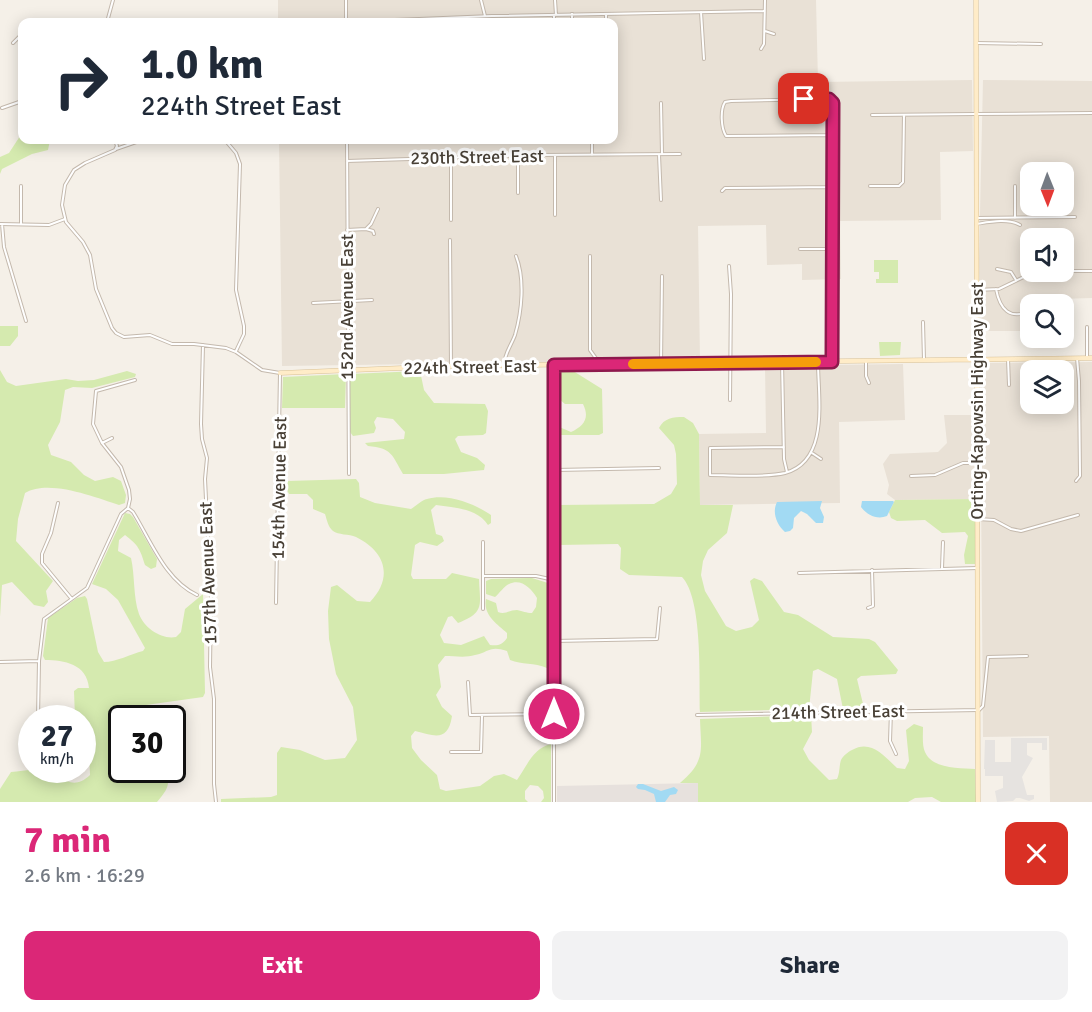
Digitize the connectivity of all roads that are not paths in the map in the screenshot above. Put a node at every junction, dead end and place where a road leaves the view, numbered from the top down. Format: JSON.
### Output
{"nodes":[{"id":1,"x":113,"y":0,"type":"edge"},
{"id":2,"x":346,"y":0,"type":"edge"},
{"id":3,"x":481,"y":0,"type":"edge"},
{"id":4,"x":555,"y":0,"type":"edge"},
{"id":5,"x":765,"y":0,"type":"edge"},
{"id":6,"x":976,"y":0,"type":"edge"},
{"id":7,"x":764,"y":11,"type":"junction"},
{"id":8,"x":700,"y":12,"type":"junction"},
{"id":9,"x":572,"y":14,"type":"junction"},
{"id":10,"x":606,"y":14,"type":"junction"},
{"id":11,"x":555,"y":15,"type":"junction"},
{"id":12,"x":484,"y":16,"type":"junction"},
{"id":13,"x":108,"y":18,"type":"edge"},
{"id":14,"x":346,"y":18,"type":"edge"},
{"id":15,"x":438,"y":18,"type":"edge"},
{"id":16,"x":555,"y":18,"type":"edge"},
{"id":17,"x":572,"y":18,"type":"edge"},
{"id":18,"x":606,"y":18,"type":"edge"},
{"id":19,"x":765,"y":31,"type":"junction"},
{"id":20,"x":774,"y":34,"type":"dead end"},
{"id":21,"x":18,"y":38,"type":"edge"},
{"id":22,"x":13,"y":43,"type":"dead end"},
{"id":23,"x":976,"y":44,"type":"junction"},
{"id":24,"x":1041,"y":44,"type":"dead end"},
{"id":25,"x":761,"y":49,"type":"dead end"},
{"id":26,"x":704,"y":59,"type":"dead end"},
{"id":27,"x":18,"y":102,"type":"edge"},
{"id":28,"x":661,"y":103,"type":"dead end"},
{"id":29,"x":2,"y":108,"type":"dead end"},
{"id":30,"x":1092,"y":113,"type":"edge"},
{"id":31,"x":976,"y":114,"type":"junction"},
{"id":32,"x":872,"y":115,"type":"dead end"},
{"id":33,"x":904,"y":115,"type":"junction"},
{"id":34,"x":833,"y":135,"type":"junction"},
{"id":35,"x":115,"y":144,"type":"edge"},
{"id":36,"x":130,"y":144,"type":"edge"},
{"id":37,"x":228,"y":144,"type":"edge"},
{"id":38,"x":347,"y":144,"type":"edge"},
{"id":39,"x":592,"y":144,"type":"edge"},
{"id":40,"x":116,"y":149,"type":"junction"},
{"id":41,"x":660,"y":154,"type":"junction"},
{"id":42,"x":680,"y":154,"type":"dead end"},
{"id":43,"x":555,"y":155,"type":"junction"},
{"id":44,"x":592,"y":155,"type":"junction"},
{"id":45,"x":518,"y":156,"type":"junction"},
{"id":46,"x":451,"y":157,"type":"junction"},
{"id":47,"x":347,"y":161,"type":"junction"},
{"id":48,"x":21,"y":186,"type":"dead end"},
{"id":49,"x":870,"y":186,"type":"dead end"},
{"id":50,"x":1016,"y":186,"type":"dead end"},
{"id":51,"x":832,"y":187,"type":"junction"},
{"id":52,"x":722,"y":191,"type":"dead end"},
{"id":53,"x":518,"y":193,"type":"dead end"},
{"id":54,"x":661,"y":200,"type":"dead end"},
{"id":55,"x":378,"y":209,"type":"dead end"},
{"id":56,"x":555,"y":215,"type":"dead end"},
{"id":57,"x":1076,"y":217,"type":"dead end"},
{"id":58,"x":976,"y":218,"type":"junction"},
{"id":59,"x":1015,"y":218,"type":"junction"},
{"id":60,"x":65,"y":219,"type":"junction"},
{"id":61,"x":451,"y":220,"type":"dead end"},
{"id":62,"x":1,"y":224,"type":"edge"},
{"id":63,"x":21,"y":224,"type":"junction"},
{"id":64,"x":976,"y":224,"type":"junction"},
{"id":65,"x":1020,"y":225,"type":"dead end"},
{"id":66,"x":370,"y":226,"type":"junction"},
{"id":67,"x":366,"y":229,"type":"junction"},
{"id":68,"x":347,"y":230,"type":"junction"},
{"id":69,"x":450,"y":240,"type":"dead end"},
{"id":70,"x":800,"y":249,"type":"dead end"},
{"id":71,"x":832,"y":249,"type":"junction"},
{"id":72,"x":516,"y":256,"type":"dead end"},
{"id":73,"x":590,"y":256,"type":"dead end"},
{"id":74,"x":729,"y":266,"type":"dead end"},
{"id":75,"x":997,"y":269,"type":"dead end"},
{"id":76,"x":1074,"y":271,"type":"edge"},
{"id":77,"x":1092,"y":271,"type":"edge"},
{"id":78,"x":662,"y":276,"type":"dead end"},
{"id":79,"x":1020,"y":278,"type":"edge"},
{"id":80,"x":1016,"y":280,"type":"junction"},
{"id":81,"x":996,"y":289,"type":"junction"},
{"id":82,"x":976,"y":290,"type":"junction"},
{"id":83,"x":372,"y":300,"type":"dead end"},
{"id":84,"x":348,"y":302,"type":"junction"},
{"id":85,"x":314,"y":303,"type":"dead end"},
{"id":86,"x":1020,"y":314,"type":"edge"},
{"id":87,"x":26,"y":321,"type":"dead end"},
{"id":88,"x":923,"y":322,"type":"dead end"},
{"id":89,"x":1087,"y":327,"type":"dead end"},
{"id":90,"x":203,"y":345,"type":"junction"},
{"id":91,"x":236,"y":352,"type":"junction"},
{"id":92,"x":1077,"y":358,"type":"junction"},
{"id":93,"x":1090,"y":358,"type":"edge"},
{"id":94,"x":976,"y":359,"type":"junction"},
{"id":95,"x":1008,"y":359,"type":"junction"},
{"id":96,"x":924,"y":360,"type":"junction"},
{"id":97,"x":866,"y":361,"type":"junction"},
{"id":98,"x":782,"y":362,"type":"junction"},
{"id":99,"x":818,"y":362,"type":"junction"},
{"id":100,"x":832,"y":362,"type":"junction"},
{"id":101,"x":661,"y":363,"type":"junction"},
{"id":102,"x":730,"y":363,"type":"junction"},
{"id":103,"x":600,"y":364,"type":"junction"},
{"id":104,"x":554,"y":365,"type":"junction"},
{"id":105,"x":451,"y":366,"type":"junction"},
{"id":106,"x":504,"y":366,"type":"junction"},
{"id":107,"x":348,"y":370,"type":"junction"},
{"id":108,"x":280,"y":373,"type":"junction"},
{"id":109,"x":135,"y":380,"type":"dead end"},
{"id":110,"x":869,"y":383,"type":"dead end"},
{"id":111,"x":1009,"y":385,"type":"dead end"},
{"id":112,"x":730,"y":400,"type":"dead end"},
{"id":113,"x":112,"y":438,"type":"dead end"},
{"id":114,"x":102,"y":443,"type":"junction"},
{"id":115,"x":784,"y":447,"type":"junction"},
{"id":116,"x":812,"y":453,"type":"junction"},
{"id":117,"x":821,"y":459,"type":"dead end"},
{"id":118,"x":977,"y":462,"type":"junction"},
{"id":119,"x":659,"y":468,"type":"dead end"},
{"id":120,"x":555,"y":470,"type":"junction"},
{"id":121,"x":787,"y":472,"type":"junction"},
{"id":122,"x":348,"y":474,"type":"dead end"},
{"id":123,"x":911,"y":476,"type":"dead end"},
{"id":124,"x":1076,"y":481,"type":"dead end"},
{"id":125,"x":58,"y":502,"type":"dead end"},
{"id":126,"x":128,"y":508,"type":"junction"},
{"id":127,"x":1078,"y":515,"type":"dead end"},
{"id":128,"x":978,"y":519,"type":"junction"},
{"id":129,"x":483,"y":542,"type":"dead end"},
{"id":130,"x":943,"y":542,"type":"dead end"},
{"id":131,"x":942,"y":568,"type":"junction"},
{"id":132,"x":978,"y":568,"type":"junction"},
{"id":133,"x":872,"y":570,"type":"junction"},
{"id":134,"x":799,"y":573,"type":"dead end"},
{"id":135,"x":483,"y":576,"type":"junction"},
{"id":136,"x":554,"y":580,"type":"junction"},
{"id":137,"x":197,"y":595,"type":"dead end"},
{"id":138,"x":71,"y":598,"type":"junction"},
{"id":139,"x":276,"y":603,"type":"dead end"},
{"id":140,"x":660,"y":608,"type":"dead end"},
{"id":141,"x":868,"y":608,"type":"dead end"},
{"id":142,"x":483,"y":609,"type":"dead end"},
{"id":143,"x":554,"y":641,"type":"junction"},
{"id":144,"x":1027,"y":656,"type":"dead end"},
{"id":145,"x":39,"y":661,"type":"junction"},
{"id":146,"x":0,"y":662,"type":"edge"},
{"id":147,"x":468,"y":682,"type":"dead end"},
{"id":148,"x":38,"y":705,"type":"edge"},
{"id":149,"x":979,"y":710,"type":"junction"},
{"id":150,"x":891,"y":711,"type":"junction"},
{"id":151,"x":554,"y":714,"type":"junction"},
{"id":152,"x":697,"y":715,"type":"dead end"},
{"id":153,"x":482,"y":716,"type":"junction"},
{"id":154,"x":451,"y":752,"type":"dead end"},
{"id":155,"x":896,"y":754,"type":"dead end"},
{"id":156,"x":216,"y":802,"type":"edge"},
{"id":157,"x":554,"y":802,"type":"edge"},
{"id":158,"x":978,"y":802,"type":"edge"}],
"edges":[{"from":1,"to":13,"type":"street"},
{"from":2,"to":14,"type":"street"},
{"from":3,"to":12,"type":"street"},
{"from":4,"to":11,"type":"street"},
{"from":5,"to":7,"type":"street"},
{"from":6,"to":23,"type":"main road","name":"Orting-Kapowsin Highway East"},
{"from":7,"to":8,"type":"street"},
{"from":7,"to":19,"type":"street"},
{"from":8,"to":10,"type":"street"},
{"from":8,"to":26,"type":"street"},
{"from":9,"to":10,"type":"street"},
{"from":9,"to":11,"type":"street"},
{"from":9,"to":17,"type":"street"},
{"from":10,"to":18,"type":"street"},
{"from":11,"to":12,"type":"street"},
{"from":11,"to":16,"type":"street"},
{"from":12,"to":15,"type":"street"},
{"from":19,"to":20,"type":"street"},
{"from":19,"to":25,"type":"street"},
{"from":21,"to":22,"type":"street"},
{"from":23,"to":24,"type":"street"},
{"from":23,"to":31,"type":"main road","name":"Orting-Kapowsin Highway East"},
{"from":27,"to":29,"type":"street"},
{"from":28,"to":41,"type":"street"},
{"from":30,"to":31,"type":"street"},
{"from":31,"to":33,"type":"street"},
{"from":31,"to":58,"type":"main road","name":"Orting-Kapowsin Highway East"},
{"from":32,"to":33,"type":"street"},
{"from":33,"to":49,"type":"street"},
{"from":34,"to":34,"type":"street"},
{"from":34,"to":51,"type":"street"},
{"from":35,"to":40,"type":"street"},
{"from":36,"to":40,"type":"street"},
{"from":37,"to":91,"type":"street"},
{"from":38,"to":47,"type":"street","name":"152nd Avenue East"},
{"from":39,"to":44,"type":"street"},
{"from":40,"to":60,"type":"street"},
{"from":41,"to":42,"type":"street","name":"230th Street East"},
{"from":41,"to":44,"type":"street","name":"230th Street East"},
{"from":41,"to":54,"type":"street"},
{"from":43,"to":44,"type":"street","name":"230th Street East"},
{"from":43,"to":45,"type":"street","name":"230th Street East"},
{"from":43,"to":56,"type":"street"},
{"from":45,"to":46,"type":"street","name":"230th Street East"},
{"from":45,"to":53,"type":"street"},
{"from":46,"to":47,"type":"street","name":"230th Street East"},
{"from":46,"to":61,"type":"street"},
{"from":47,"to":68,"type":"street","name":"152nd Avenue East"},
{"from":48,"to":63,"type":"street"},
{"from":50,"to":59,"type":"street"},
{"from":51,"to":52,"type":"street"},
{"from":51,"to":71,"type":"street"},
{"from":55,"to":66,"type":"street"},
{"from":57,"to":59,"type":"street"},
{"from":58,"to":59,"type":"street"},
{"from":58,"to":64,"type":"main road","name":"Orting-Kapowsin Highway East"},
{"from":60,"to":63,"type":"street"},
{"from":60,"to":90,"type":"street"},
{"from":62,"to":63,"type":"street"},
{"from":62,"to":87,"type":"street"},
{"from":64,"to":65,"type":"street"},
{"from":64,"to":82,"type":"main road","name":"Orting-Kapowsin Highway East"},
{"from":66,"to":67,"type":"street"},
{"from":66,"to":67,"type":"street"},
{"from":67,"to":68,"type":"street"},
{"from":68,"to":84,"type":"street","name":"152nd Avenue East"},
{"from":69,"to":105,"type":"street"},
{"from":70,"to":71,"type":"street"},
{"from":71,"to":100,"type":"street"},
{"from":72,"to":106,"type":"street"},
{"from":73,"to":103,"type":"street"},
{"from":74,"to":102,"type":"street"},
{"from":75,"to":80,"type":"street"},
{"from":76,"to":77,"type":"street"},
{"from":78,"to":101,"type":"street"},
{"from":79,"to":80,"type":"street"},
{"from":80,"to":81,"type":"street"},
{"from":81,"to":82,"type":"street"},
{"from":81,"to":86,"type":"street"},
{"from":82,"to":94,"type":"main road","name":"Orting-Kapowsin Highway East"},
{"from":83,"to":84,"type":"street"},
{"from":84,"to":85,"type":"street"},
{"from":84,"to":107,"type":"street","name":"152nd Avenue East"},
{"from":88,"to":96,"type":"street"},
{"from":89,"to":93,"type":"street"},
{"from":90,"to":91,"type":"street"},
{"from":90,"to":156,"type":"street","name":"157th Avenue East"},
{"from":91,"to":108,"type":"street"},
{"from":92,"to":93,"type":"main road","name":"224th Street East"},
{"from":92,"to":95,"type":"main road","name":"224th Street East"},
{"from":92,"to":124,"type":"street"},
{"from":94,"to":95,"type":"main road","name":"224th Street East"},
{"from":94,"to":96,"type":"main road","name":"224th Street East"},
{"from":94,"to":118,"type":"main road","name":"Orting-Kapowsin Highway East"},
{"from":95,"to":111,"type":"street"},
{"from":96,"to":97,"type":"main road","name":"224th Street East"},
{"from":97,"to":100,"type":"main road","name":"224th Street East"},
{"from":97,"to":110,"type":"street"},
{"from":98,"to":99,"type":"main road","name":"224th Street East"},
{"from":98,"to":102,"type":"main road","name":"224th Street East"},
{"from":98,"to":115,"type":"street"},
{"from":99,"to":100,"type":"main road","name":"224th Street East"},
{"from":99,"to":116,"type":"street"},
{"from":101,"to":102,"type":"main road","name":"224th Street East"},
{"from":101,"to":103,"type":"main road","name":"224th Street East"},
{"from":102,"to":112,"type":"street"},
{"from":103,"to":104,"type":"main road","name":"224th Street East"},
{"from":104,"to":106,"type":"main road","name":"224th Street East"},
{"from":104,"to":120,"type":"street"},
{"from":105,"to":106,"type":"main road","name":"224th Street East"},
{"from":105,"to":107,"type":"main road","name":"224th Street East"},
{"from":107,"to":108,"type":"main road","name":"224th Street East"},
{"from":107,"to":122,"type":"street","name":"152nd Avenue East"},
{"from":108,"to":139,"type":"street","name":"154th Avenue East"},
{"from":109,"to":114,"type":"street"},
{"from":113,"to":114,"type":"street"},
{"from":114,"to":126,"type":"street"},
{"from":115,"to":121,"type":"street"},
{"from":115,"to":121,"type":"street"},
{"from":116,"to":117,"type":"street"},
{"from":116,"to":121,"type":"street"},
{"from":118,"to":123,"type":"street"},
{"from":118,"to":128,"type":"main road","name":"Orting-Kapowsin Highway East"},
{"from":119,"to":120,"type":"street"},
{"from":120,"to":136,"type":"street"},
{"from":125,"to":138,"type":"street"},
{"from":126,"to":137,"type":"street"},
{"from":126,"to":138,"type":"street"},
{"from":127,"to":128,"type":"street"},
{"from":128,"to":132,"type":"main road","name":"Orting-Kapowsin Highway East"},
{"from":129,"to":135,"type":"street"},
{"from":130,"to":131,"type":"street"},
{"from":131,"to":132,"type":"street"},
{"from":131,"to":133,"type":"street"},
{"from":132,"to":149,"type":"main road","name":"Orting-Kapowsin Highway East"},
{"from":133,"to":134,"type":"street"},
{"from":133,"to":141,"type":"street"},
{"from":135,"to":136,"type":"street"},
{"from":135,"to":142,"type":"street"},
{"from":136,"to":143,"type":"street"},
{"from":138,"to":145,"type":"street"},
{"from":140,"to":143,"type":"street"},
{"from":143,"to":151,"type":"street"},
{"from":144,"to":149,"type":"street"},
{"from":145,"to":146,"type":"street"},
{"from":145,"to":148,"type":"street"},
{"from":147,"to":153,"type":"street"},
{"from":149,"to":150,"type":"street","name":"214th Street East"},
{"from":149,"to":158,"type":"main road","name":"Orting-Kapowsin Highway East"},
{"from":150,"to":152,"type":"street","name":"214th Street East"},
{"from":150,"to":155,"type":"street"},
{"from":151,"to":153,"type":"street"},
{"from":151,"to":157,"type":"street"},
{"from":153,"to":154,"type":"street"}]}
